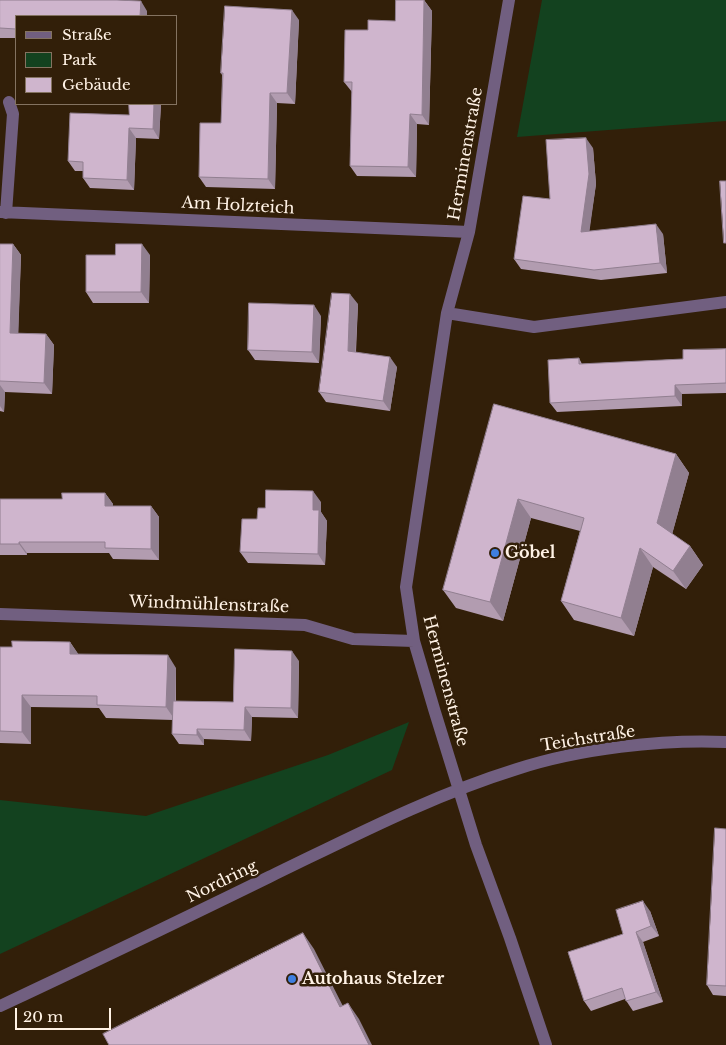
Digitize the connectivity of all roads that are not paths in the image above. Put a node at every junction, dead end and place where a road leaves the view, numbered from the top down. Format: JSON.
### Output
{"nodes":[{"id":1,"x":509,"y":0,"type":"edge"},
{"id":2,"x":9,"y":102,"type":"dead end"},
{"id":3,"x":3,"y":212,"type":"edge"},
{"id":4,"x":468,"y":232,"type":"junction"},
{"id":5,"x":726,"y":302,"type":"edge"},
{"id":6,"x":447,"y":313,"type":"junction"},
{"id":7,"x":0,"y":614,"type":"edge"},
{"id":8,"x":414,"y":641,"type":"junction"},
{"id":9,"x":726,"y":742,"type":"edge"},
{"id":10,"x":459,"y":789,"type":"junction"},
{"id":11,"x":0,"y":1006,"type":"edge"},
{"id":12,"x":546,"y":1045,"type":"edge"}],
"edges":[{"from":1,"to":4,"type":"street","name":"Herminenstraße"},
{"from":2,"to":3,"type":"street","name":"Am Holzteich"},
{"from":3,"to":4,"type":"street","name":"Am Holzteich"},
{"from":4,"to":6,"type":"street","name":"Herminenstraße"},
{"from":5,"to":6,"type":"street"},
{"from":6,"to":8,"type":"street","name":"Herminenstraße"},
{"from":7,"to":8,"type":"street","name":"Windmühlenstraße"},
{"from":8,"to":10,"type":"street","name":"Herminenstraße"},
{"from":9,"to":10,"type":"street","name":"Teichstraße"},
{"from":10,"to":11,"type":"street","name":"Nordring"},
{"from":10,"to":12,"type":"street","name":"Herminenstraße"}]}
